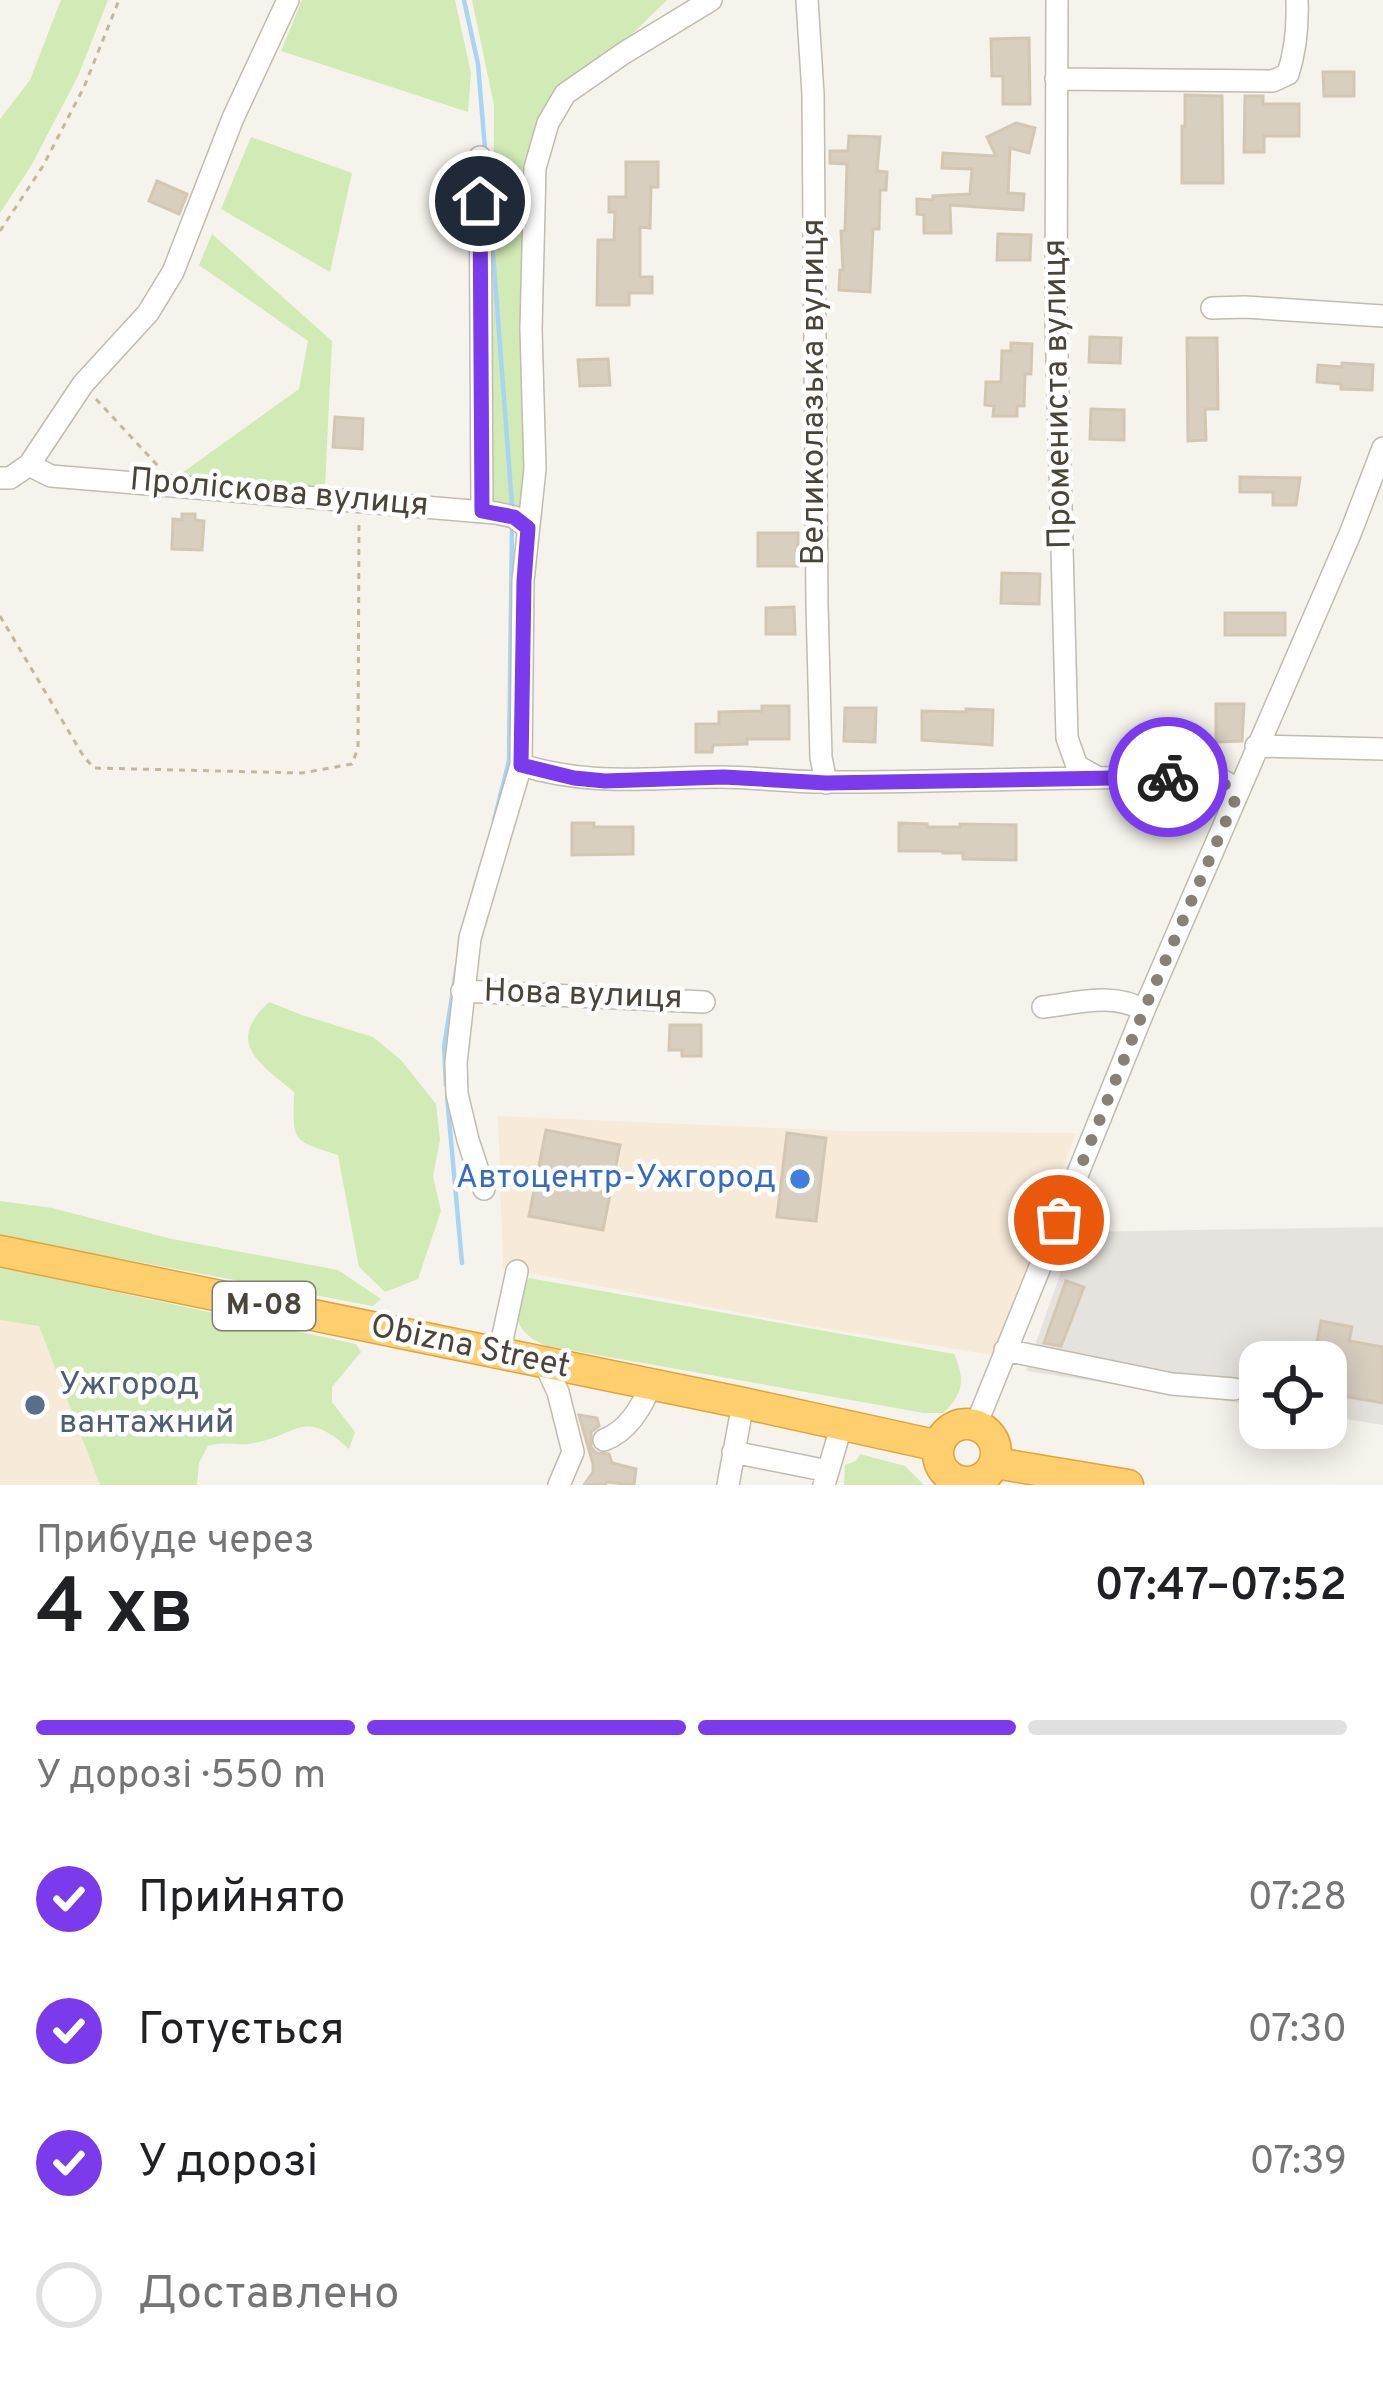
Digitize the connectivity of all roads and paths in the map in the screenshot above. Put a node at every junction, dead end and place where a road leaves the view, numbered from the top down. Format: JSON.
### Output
{"nodes":[{"id":1,"x":119,"y":0,"type":"edge"},
{"id":2,"x":288,"y":0,"type":"edge"},
{"id":3,"x":711,"y":0,"type":"edge"},
{"id":4,"x":808,"y":0,"type":"edge"},
{"id":5,"x":1057,"y":0,"type":"edge"},
{"id":6,"x":1297,"y":0,"type":"edge"},
{"id":7,"x":1056,"y":79,"type":"junction"},
{"id":8,"x":480,"y":157,"type":"dead end"},
{"id":9,"x":0,"y":231,"type":"edge"},
{"id":10,"x":1212,"y":308,"type":"dead end"},
{"id":11,"x":1383,"y":316,"type":"edge"},
{"id":12,"x":82,"y":384,"type":"junction"},
{"id":13,"x":1383,"y":448,"type":"edge"},
{"id":14,"x":29,"y":465,"type":"junction"},
{"id":15,"x":0,"y":478,"type":"edge"},
{"id":16,"x":177,"y":485,"type":"junction"},
{"id":17,"x":359,"y":501,"type":"junction"},
{"id":18,"x":482,"y":511,"type":"junction"},
{"id":19,"x":528,"y":528,"type":"junction"},
{"id":20,"x":0,"y":616,"type":"edge"},
{"id":21,"x":1256,"y":746,"type":"junction"},
{"id":22,"x":1383,"y":749,"type":"edge"},
{"id":23,"x":521,"y":765,"type":"junction"},
{"id":24,"x":1095,"y":776,"type":"junction"},
{"id":25,"x":826,"y":783,"type":"junction"},
{"id":26,"x":1236,"y":798,"type":"junction"},
{"id":27,"x":462,"y":992,"type":"junction"},
{"id":28,"x":704,"y":1001,"type":"dead end"},
{"id":29,"x":1043,"y":1007,"type":"dead end"},
{"id":30,"x":1144,"y":1010,"type":"junction"},
{"id":31,"x":484,"y":1189,"type":"dead end"},
{"id":32,"x":0,"y":1251,"type":"edge"},
{"id":33,"x":517,"y":1271,"type":"dead end"},
{"id":34,"x":1005,"y":1349,"type":"junction"},
{"id":35,"x":500,"y":1354,"type":"junction"},
{"id":36,"x":545,"y":1364,"type":"junction"},
{"id":37,"x":652,"y":1385,"type":"junction"},
{"id":38,"x":1234,"y":1390,"type":"dead end"},
{"id":39,"x":742,"y":1403,"type":"junction"},
{"id":40,"x":842,"y":1424,"type":"junction"},
{"id":41,"x":976,"y":1425,"type":"junction"},
{"id":42,"x":588,"y":1446,"type":"junction"},
{"id":43,"x":939,"y":1446,"type":"junction"},
{"id":44,"x":733,"y":1452,"type":"junction"},
{"id":45,"x":994,"y":1463,"type":"junction"},
{"id":46,"x":826,"y":1478,"type":"edge"},
{"id":47,"x":569,"y":1481,"type":"edge"},
{"id":48,"x":953,"y":1482,"type":"edge"},
{"id":49,"x":728,"y":1485,"type":"edge"},
{"id":50,"x":1128,"y":1485,"type":"edge"}],
"edges":[{"from":1,"to":9,"type":"path"},
{"from":2,"to":12,"type":"street"},
{"from":3,"to":19,"type":"street"},
{"from":4,"to":25,"type":"street","name":"Великолазька вулиця"},
{"from":5,"to":7,"type":"street","name":"Промениста вулиця"},
{"from":6,"to":7,"type":"street"},
{"from":7,"to":24,"type":"street","name":"Промениста вулиця"},
{"from":8,"to":18,"type":"street"},
{"from":10,"to":11,"type":"street"},
{"from":12,"to":14,"type":"street"},
{"from":12,"to":16,"type":"path"},
{"from":13,"to":21,"type":"street"},
{"from":14,"to":15,"type":"street"},
{"from":14,"to":16,"type":"street","name":"Проліскова вулиця"},
{"from":16,"to":17,"type":"street","name":"Проліскова вулиця"},
{"from":17,"to":18,"type":"street","name":"Проліскова вулиця"},
{"from":17,"to":20,"type":"path"},
{"from":18,"to":19,"type":"street","name":"Проліскова вулиця"},
{"from":19,"to":23,"type":"street"},
{"from":21,"to":22,"type":"street"},
{"from":21,"to":26,"type":"street"},
{"from":23,"to":25,"type":"street"},
{"from":23,"to":27,"type":"street"},
{"from":24,"to":25,"type":"street"},
{"from":24,"to":26,"type":"street"},
{"from":26,"to":30,"type":"street"},
{"from":27,"to":28,"type":"street","name":"Нова вулиця"},
{"from":27,"to":31,"type":"street"},
{"from":29,"to":30,"type":"street"},
{"from":30,"to":34,"type":"street"},
{"from":32,"to":35,"type":"highway","name":"Obizna Street","number":"М-08"},
{"from":33,"to":35,"type":"street"},
{"from":34,"to":38,"type":"street"},
{"from":34,"to":41,"type":"street"},
{"from":35,"to":36,"type":"highway","name":"Obizna Street","number":"М-08"},
{"from":36,"to":37,"type":"highway","name":"Obizna Street","number":"М-08"},
{"from":36,"to":42,"type":"street"},
{"from":37,"to":39,"type":"highway","name":"Obizna Street","number":"М-08"},
{"from":37,"to":42,"type":"street"},
{"from":39,"to":40,"type":"highway","name":"Obizna Street","number":"М-08"},
{"from":39,"to":44,"type":"street"},
{"from":40,"to":43,"type":"highway","name":"Obizna Street","number":"М-08"},
{"from":40,"to":46,"type":"street"},
{"from":41,"to":43,"type":"highway"},
{"from":41,"to":45,"type":"highway"},
{"from":42,"to":47,"type":"street"},
{"from":43,"to":48,"type":"highway"},
{"from":44,"to":46,"type":"street"},
{"from":44,"to":49,"type":"street"},
{"from":45,"to":48,"type":"highway"},
{"from":45,"to":50,"type":"highway"}]}
